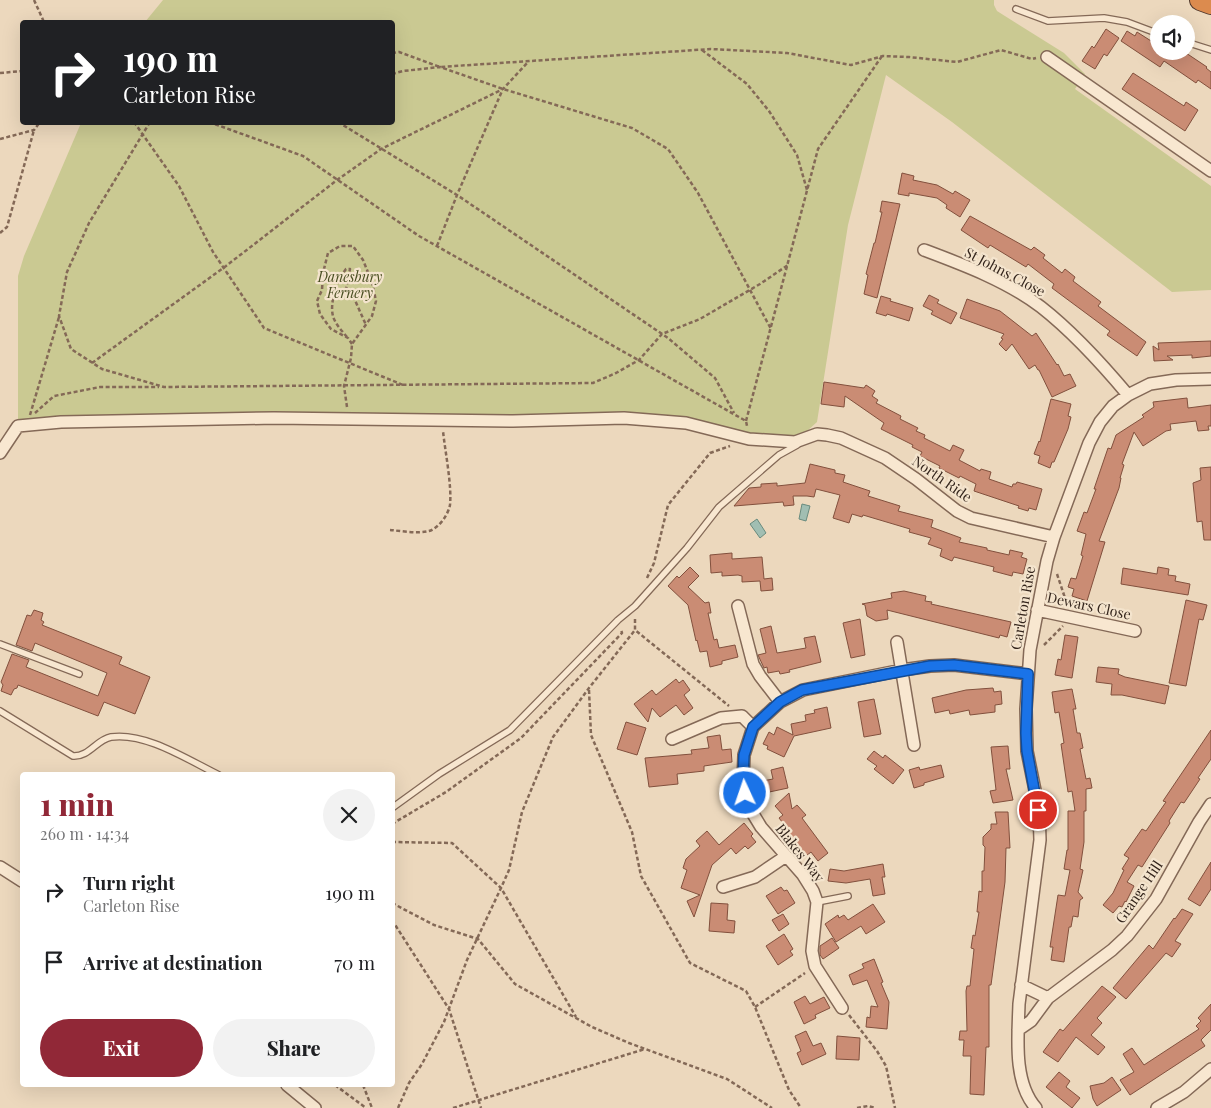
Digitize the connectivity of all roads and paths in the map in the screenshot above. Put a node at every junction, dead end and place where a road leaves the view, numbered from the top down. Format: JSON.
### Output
{"nodes":[{"id":1,"x":34,"y":0,"type":"edge"},
{"id":2,"x":1200,"y":0,"type":"edge"},
{"id":3,"x":1211,"y":4,"type":"edge"},
{"id":4,"x":1016,"y":9,"type":"dead end"},
{"id":5,"x":43,"y":20,"type":"edge"},
{"id":6,"x":1150,"y":31,"type":"edge"},
{"id":7,"x":1195,"y":45,"type":"edge"},
{"id":8,"x":700,"y":49,"type":"junction"},
{"id":9,"x":1211,"y":50,"type":"edge"},
{"id":10,"x":395,"y":53,"type":"edge"},
{"id":11,"x":883,"y":56,"type":"junction"},
{"id":12,"x":1047,"y":57,"type":"joint"},
{"id":13,"x":529,"y":61,"type":"junction"},
{"id":14,"x":440,"y":66,"type":"junction"},
{"id":15,"x":20,"y":71,"type":"edge"},
{"id":16,"x":0,"y":73,"type":"edge"},
{"id":17,"x":395,"y":73,"type":"edge"},
{"id":18,"x":502,"y":90,"type":"junction"},
{"id":19,"x":38,"y":125,"type":"edge"},
{"id":20,"x":136,"y":125,"type":"edge"},
{"id":21,"x":148,"y":125,"type":"edge"},
{"id":22,"x":217,"y":125,"type":"edge"},
{"id":23,"x":343,"y":125,"type":"edge"},
{"id":24,"x":34,"y":130,"type":"junction"},
{"id":25,"x":142,"y":136,"type":"junction"},
{"id":26,"x":0,"y":139,"type":"edge"},
{"id":27,"x":381,"y":148,"type":"junction"},
{"id":28,"x":1211,"y":171,"type":"edge"},
{"id":29,"x":337,"y":180,"type":"junction"},
{"id":30,"x":807,"y":191,"type":"junction"},
{"id":31,"x":457,"y":195,"type":"junction"},
{"id":32,"x":0,"y":233,"type":"edge"},
{"id":33,"x":437,"y":246,"type":"junction"},
{"id":34,"x":924,"y":250,"type":"dead end"},
{"id":35,"x":788,"y":265,"type":"junction"},
{"id":36,"x":223,"y":268,"type":"junction"},
{"id":37,"x":750,"y":290,"type":"junction"},
{"id":38,"x":59,"y":316,"type":"junction"},
{"id":39,"x":366,"y":325,"type":"junction"},
{"id":40,"x":770,"y":329,"type":"junction"},
{"id":41,"x":662,"y":334,"type":"junction"},
{"id":42,"x":348,"y":338,"type":"junction"},
{"id":43,"x":352,"y":344,"type":"junction"},
{"id":44,"x":639,"y":360,"type":"junction"},
{"id":45,"x":92,"y":363,"type":"junction"},
{"id":46,"x":350,"y":363,"type":"junction"},
{"id":47,"x":1211,"y":379,"type":"edge"},
{"id":48,"x":404,"y":385,"type":"junction"},
{"id":49,"x":344,"y":386,"type":"junction"},
{"id":50,"x":164,"y":388,"type":"junction"},
{"id":51,"x":1128,"y":395,"type":"junction"},
{"id":52,"x":734,"y":414,"type":"junction"},
{"id":53,"x":347,"y":419,"type":"junction"},
{"id":54,"x":442,"y":420,"type":"junction"},
{"id":55,"x":746,"y":420,"type":"junction"},
{"id":56,"x":817,"y":434,"type":"junction"},
{"id":57,"x":749,"y":439,"type":"junction"},
{"id":58,"x":0,"y":453,"type":"edge"},
{"id":59,"x":390,"y":530,"type":"dead end"},
{"id":60,"x":1054,"y":537,"type":"junction"},
{"id":61,"x":646,"y":580,"type":"dead end"},
{"id":62,"x":635,"y":606,"type":"junction"},
{"id":63,"x":738,"y":606,"type":"dead end"},
{"id":64,"x":1037,"y":610,"type":"junction"},
{"id":65,"x":635,"y":630,"type":"junction"},
{"id":66,"x":1135,"y":631,"type":"dead end"},
{"id":67,"x":898,"y":642,"type":"dead end"},
{"id":68,"x":0,"y":644,"type":"edge"},
{"id":69,"x":902,"y":670,"type":"junction"},
{"id":70,"x":79,"y":674,"type":"dead end"},
{"id":71,"x":1028,"y":674,"type":"junction"},
{"id":72,"x":589,"y":688,"type":"junction"},
{"id":73,"x":780,"y":702,"type":"junction"},
{"id":74,"x":0,"y":711,"type":"edge"},
{"id":75,"x":742,"y":716,"type":"junction"},
{"id":76,"x":753,"y":727,"type":"junction"},
{"id":77,"x":672,"y":739,"type":"dead end"},
{"id":78,"x":914,"y":745,"type":"dead end"},
{"id":79,"x":213,"y":772,"type":"edge"},
{"id":80,"x":1211,"y":804,"type":"edge"},
{"id":81,"x":395,"y":806,"type":"edge"},
{"id":82,"x":395,"y":842,"type":"edge"},
{"id":83,"x":786,"y":856,"type":"junction"},
{"id":84,"x":0,"y":867,"type":"edge"},
{"id":85,"x":20,"y":880,"type":"edge"},
{"id":86,"x":723,"y":887,"type":"dead end"},
{"id":87,"x":501,"y":888,"type":"junction"},
{"id":88,"x":848,"y":896,"type":"dead end"},
{"id":89,"x":817,"y":902,"type":"junction"},
{"id":90,"x":395,"y":904,"type":"edge"},
{"id":91,"x":395,"y":925,"type":"edge"},
{"id":92,"x":478,"y":939,"type":"junction"},
{"id":93,"x":815,"y":966,"type":"junction"},
{"id":94,"x":1021,"y":985,"type":"junction"},
{"id":95,"x":1048,"y":998,"type":"junction"},
{"id":96,"x":755,"y":1007,"type":"junction"},
{"id":97,"x":842,"y":1008,"type":"joint"},
{"id":98,"x":449,"y":1010,"type":"junction"},
{"id":99,"x":577,"y":1019,"type":"junction"},
{"id":100,"x":1018,"y":1030,"type":"junction"},
{"id":101,"x":645,"y":1049,"type":"junction"},
{"id":102,"x":1211,"y":1068,"type":"edge"},
{"id":103,"x":289,"y":1087,"type":"edge"},
{"id":104,"x":338,"y":1087,"type":"edge"},
{"id":105,"x":363,"y":1087,"type":"edge"},
{"id":106,"x":479,"y":1100,"type":"junction"},
{"id":107,"x":315,"y":1108,"type":"edge"},
{"id":108,"x":366,"y":1108,"type":"edge"},
{"id":109,"x":372,"y":1108,"type":"edge"},
{"id":110,"x":398,"y":1108,"type":"edge"},
{"id":111,"x":453,"y":1108,"type":"edge"},
{"id":112,"x":481,"y":1108,"type":"edge"},
{"id":113,"x":772,"y":1108,"type":"edge"},
{"id":114,"x":801,"y":1108,"type":"edge"},
{"id":115,"x":857,"y":1108,"type":"edge"},
{"id":116,"x":876,"y":1108,"type":"edge"},
{"id":117,"x":895,"y":1108,"type":"edge"},
{"id":118,"x":1036,"y":1108,"type":"edge"},
{"id":119,"x":1157,"y":1108,"type":"edge"}],
"edges":[{"from":1,"to":5,"type":"path"},
{"from":2,"to":3,"type":"highway"},
{"from":4,"to":6,"type":"lane"},
{"from":7,"to":9,"type":"lane"},
{"from":8,"to":11,"type":"path"},
{"from":8,"to":13,"type":"path"},
{"from":8,"to":30,"type":"path"},
{"from":10,"to":14,"type":"path"},
{"from":11,"to":12,"type":"path"},
{"from":11,"to":30,"type":"path"},
{"from":12,"to":28,"type":"street"},
{"from":13,"to":14,"type":"path"},
{"from":13,"to":18,"type":"path"},
{"from":14,"to":17,"type":"path"},
{"from":14,"to":18,"type":"path"},
{"from":15,"to":16,"type":"path"},
{"from":18,"to":27,"type":"path"},
{"from":18,"to":31,"type":"path"},
{"from":18,"to":37,"type":"path"},
{"from":19,"to":24,"type":"path"},
{"from":20,"to":25,"type":"path"},
{"from":21,"to":25,"type":"path"},
{"from":22,"to":29,"type":"path"},
{"from":23,"to":27,"type":"path"},
{"from":24,"to":26,"type":"path"},
{"from":24,"to":32,"type":"path"},
{"from":25,"to":36,"type":"path"},
{"from":25,"to":38,"type":"path"},
{"from":27,"to":29,"type":"path"},
{"from":27,"to":31,"type":"path"},
{"from":29,"to":33,"type":"path"},
{"from":29,"to":36,"type":"path"},
{"from":30,"to":35,"type":"path"},
{"from":31,"to":33,"type":"path"},
{"from":31,"to":41,"type":"path"},
{"from":33,"to":44,"type":"path"},
{"from":34,"to":51,"type":"street","name":"St Johns Close"},
{"from":35,"to":37,"type":"path"},
{"from":35,"to":40,"type":"path"},
{"from":36,"to":45,"type":"path"},
{"from":36,"to":46,"type":"path"},
{"from":37,"to":40,"type":"path"},
{"from":37,"to":41,"type":"path"},
{"from":38,"to":45,"type":"path"},
{"from":38,"to":50,"type":"path"},
{"from":39,"to":42,"type":"path"},
{"from":39,"to":42,"type":"path"},
{"from":39,"to":43,"type":"path"},
{"from":40,"to":55,"type":"path"},
{"from":41,"to":44,"type":"path"},
{"from":41,"to":52,"type":"path"},
{"from":42,"to":43,"type":"path"},
{"from":43,"to":46,"type":"path"},
{"from":44,"to":48,"type":"path"},
{"from":44,"to":52,"type":"path"},
{"from":45,"to":50,"type":"path"},
{"from":46,"to":48,"type":"path"},
{"from":46,"to":49,"type":"path"},
{"from":47,"to":51,"type":"street","name":"Carleton Rise"},
{"from":48,"to":49,"type":"path"},
{"from":49,"to":50,"type":"path"},
{"from":49,"to":53,"type":"path"},
{"from":51,"to":60,"type":"street","name":"Carleton Rise"},
{"from":52,"to":55,"type":"path"},
{"from":53,"to":54,"type":"street"},
{"from":53,"to":58,"type":"street"},
{"from":54,"to":57,"type":"street"},
{"from":54,"to":59,"type":"path"},
{"from":55,"to":57,"type":"path"},
{"from":56,"to":57,"type":"street"},
{"from":56,"to":60,"type":"street","name":"North Ride"},
{"from":56,"to":62,"type":"lane"},
{"from":57,"to":61,"type":"path"},
{"from":60,"to":64,"type":"street","name":"Carleton Rise"},
{"from":62,"to":65,"type":"path"},
{"from":62,"to":81,"type":"lane"},
{"from":63,"to":73,"type":"street"},
{"from":64,"to":66,"type":"street","name":"Dewars Close"},
{"from":64,"to":71,"type":"street","name":"Carleton Rise"},
{"from":65,"to":72,"type":"path"},
{"from":65,"to":75,"type":"path"},
{"from":67,"to":69,"type":"street"},
{"from":68,"to":70,"type":"lane"},
{"from":69,"to":71,"type":"street","name":"Blakes Way"},
{"from":69,"to":73,"type":"street","name":"Blakes Way"},
{"from":69,"to":78,"type":"street"},
{"from":71,"to":94,"type":"street","name":"Carleton Rise"},
{"from":72,"to":87,"type":"path"},
{"from":72,"to":96,"type":"path"},
{"from":73,"to":76,"type":"street","name":"Blakes Way"},
{"from":74,"to":79,"type":"lane"},
{"from":75,"to":76,"type":"street"},
{"from":75,"to":77,"type":"street"},
{"from":76,"to":83,"type":"street","name":"Blakes Way"},
{"from":80,"to":95,"type":"street","name":"Grange Hill"},
{"from":82,"to":87,"type":"path"},
{"from":83,"to":86,"type":"street"},
{"from":83,"to":89,"type":"street","name":"Blakes Way"},
{"from":84,"to":85,"type":"street"},
{"from":87,"to":92,"type":"path"},
{"from":87,"to":99,"type":"path"},
{"from":88,"to":89,"type":"lane"},
{"from":89,"to":93,"type":"street","name":"Blakes Way"},
{"from":90,"to":92,"type":"path"},
{"from":91,"to":98,"type":"path"},
{"from":92,"to":98,"type":"path"},
{"from":92,"to":99,"type":"path"},
{"from":93,"to":96,"type":"path"},
{"from":93,"to":97,"type":"street","name":"Blakes Way"},
{"from":94,"to":95,"type":"street"},
{"from":94,"to":100,"type":"street","name":"Carleton Rise"},
{"from":95,"to":100,"type":"street","name":"Grange Hill"},
{"from":96,"to":114,"type":"path"},
{"from":97,"to":117,"type":"path"},
{"from":98,"to":106,"type":"path"},
{"from":98,"to":110,"type":"path"},
{"from":99,"to":101,"type":"path"},
{"from":100,"to":118,"type":"street","name":"Carleton Rise"},
{"from":101,"to":106,"type":"path"},
{"from":101,"to":113,"type":"path"},
{"from":102,"to":119,"type":"street"},
{"from":103,"to":107,"type":"street"},
{"from":104,"to":108,"type":"path"},
{"from":105,"to":109,"type":"path"},
{"from":106,"to":111,"type":"path"},
{"from":106,"to":112,"type":"path"},
{"from":115,"to":116,"type":"path"}]}
